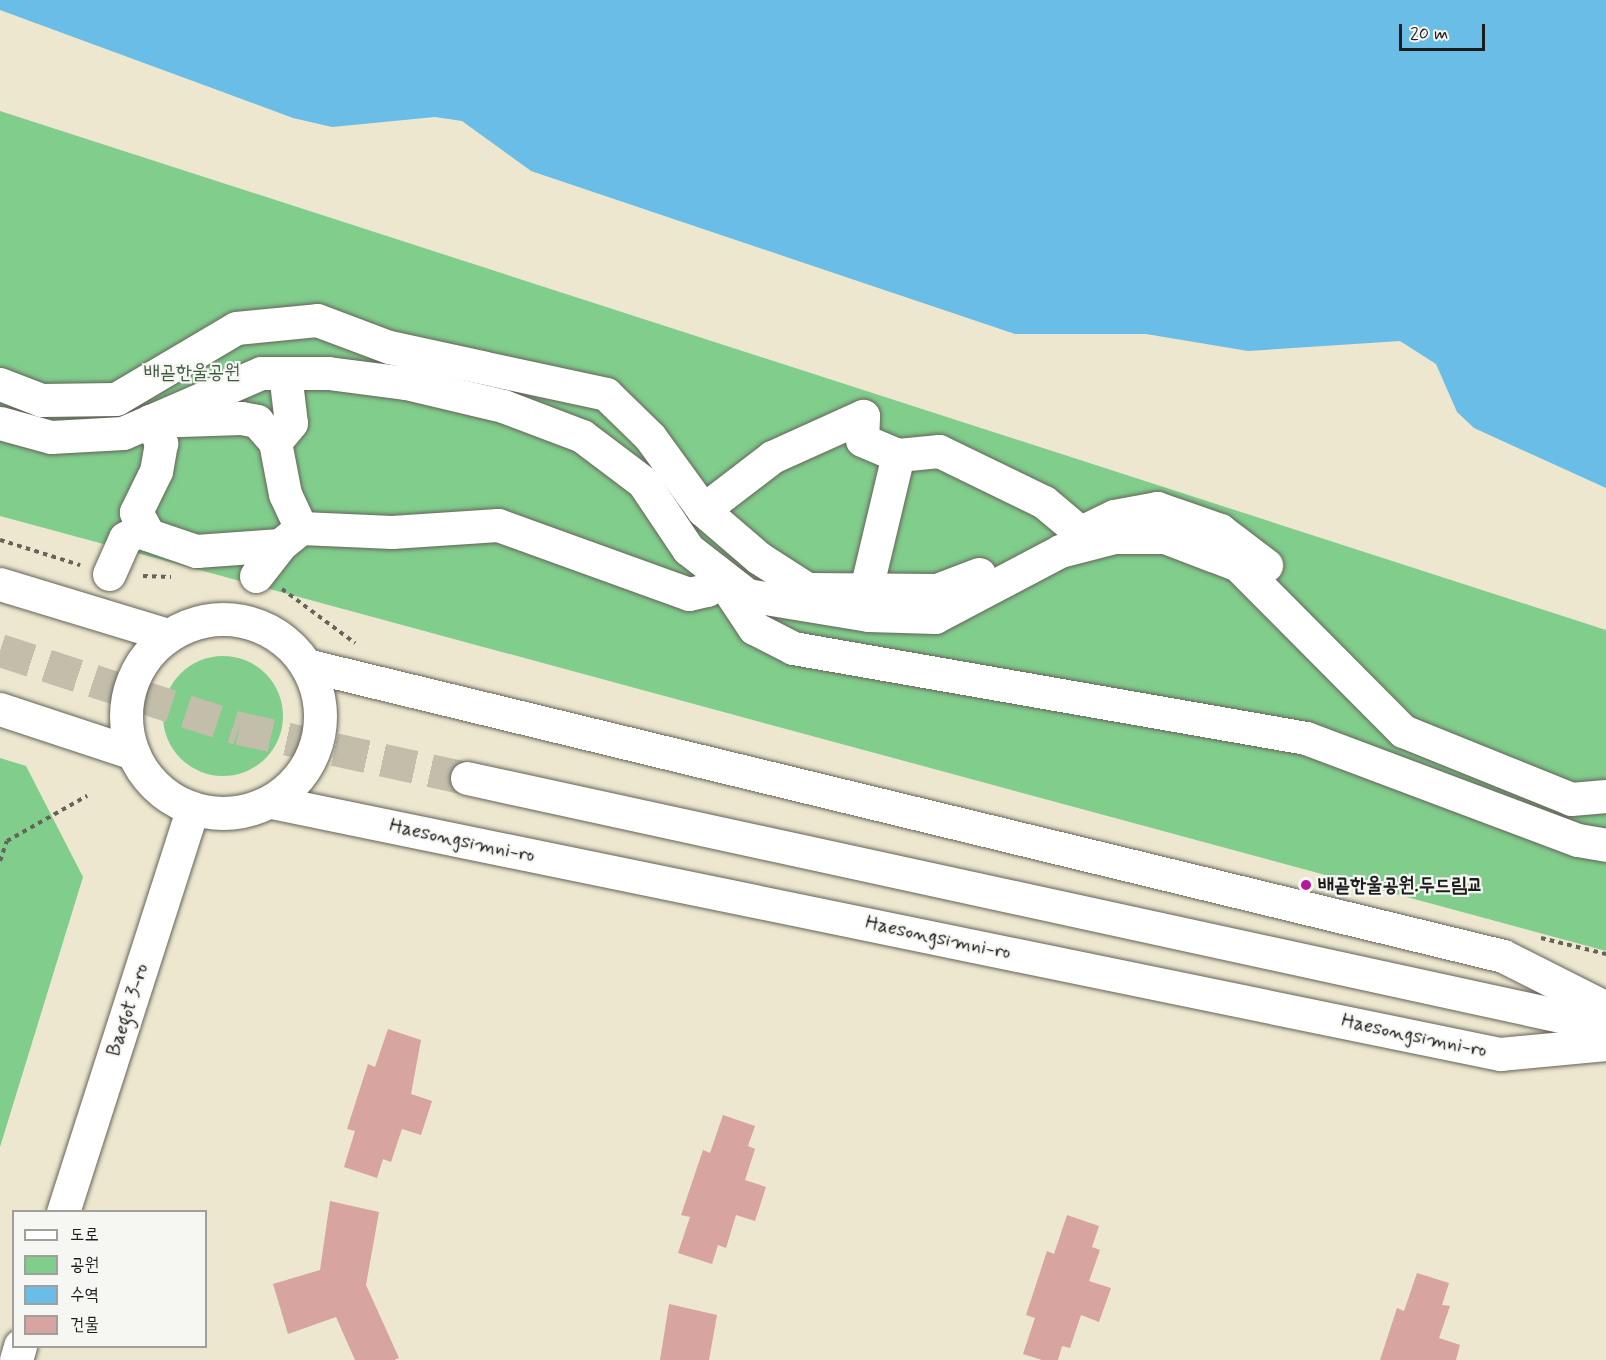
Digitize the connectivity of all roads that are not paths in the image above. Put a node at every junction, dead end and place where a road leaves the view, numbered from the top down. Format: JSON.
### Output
{"nodes":[{"id":1,"x":285,"y":373,"type":"junction"},
{"id":2,"x":0,"y":384,"type":"edge"},
{"id":3,"x":150,"y":421,"type":"junction"},
{"id":4,"x":0,"y":423,"type":"edge"},
{"id":5,"x":275,"y":442,"type":"junction"},
{"id":6,"x":898,"y":455,"type":"junction"},
{"id":7,"x":703,"y":510,"type":"junction"},
{"id":8,"x":144,"y":528,"type":"junction"},
{"id":9,"x":1081,"y":533,"type":"junction"},
{"id":10,"x":291,"y":537,"type":"junction"},
{"id":11,"x":717,"y":571,"type":"junction"},
{"id":12,"x":109,"y":574,"type":"dead end"},
{"id":13,"x":256,"y":576,"type":"dead end"},
{"id":14,"x":0,"y":584,"type":"edge"},
{"id":15,"x":867,"y":585,"type":"junction"},
{"id":16,"x":168,"y":635,"type":"junction"},
{"id":17,"x":306,"y":665,"type":"junction"},
{"id":18,"x":0,"y":709,"type":"edge"},
{"id":19,"x":1391,"y":719,"type":"junction"},
{"id":20,"x":133,"y":753,"type":"junction"},
{"id":21,"x":467,"y":778,"type":"tunnel mouth"},
{"id":22,"x":1606,"y":796,"type":"edge"},
{"id":23,"x":272,"y":801,"type":"junction"},
{"id":24,"x":193,"y":808,"type":"junction"},
{"id":25,"x":1606,"y":845,"type":"edge"},
{"id":26,"x":1606,"y":1008,"type":"edge"},
{"id":27,"x":1606,"y":1026,"type":"edge"},
{"id":28,"x":1606,"y":1044,"type":"edge"},
{"id":29,"x":64,"y":1210,"type":"edge"}],
"edges":[{"from":1,"to":3,"type":"street"},
{"from":1,"to":5,"type":"street"},
{"from":1,"to":11,"type":"street"},
{"from":2,"to":7,"type":"street"},
{"from":3,"to":4,"type":"street"},
{"from":3,"to":5,"type":"street"},
{"from":3,"to":8,"type":"street"},
{"from":5,"to":10,"type":"street"},
{"from":6,"to":7,"type":"street"},
{"from":6,"to":9,"type":"street"},
{"from":6,"to":15,"type":"street"},
{"from":7,"to":15,"type":"street"},
{"from":8,"to":10,"type":"street"},
{"from":8,"to":12,"type":"street"},
{"from":9,"to":15,"type":"street"},
{"from":9,"to":19,"type":"street"},
{"from":10,"to":11,"type":"street"},
{"from":10,"to":13,"type":"street"},
{"from":11,"to":19,"type":"street"},
{"from":11,"to":25,"type":"street"},
{"from":14,"to":16,"type":"street"},
{"from":16,"to":17,"type":"street"},
{"from":16,"to":20,"type":"street"},
{"from":17,"to":23,"type":"street"},
{"from":17,"to":26,"type":"street"},
{"from":18,"to":20,"type":"street"},
{"from":19,"to":22,"type":"street"},
{"from":20,"to":24,"type":"street"},
{"from":21,"to":27,"type":"street"},
{"from":23,"to":24,"type":"street"},
{"from":23,"to":28,"type":"street","name":"Haesongsimni-ro"},
{"from":24,"to":29,"type":"street","name":"Baegot 3-ro"}]}
